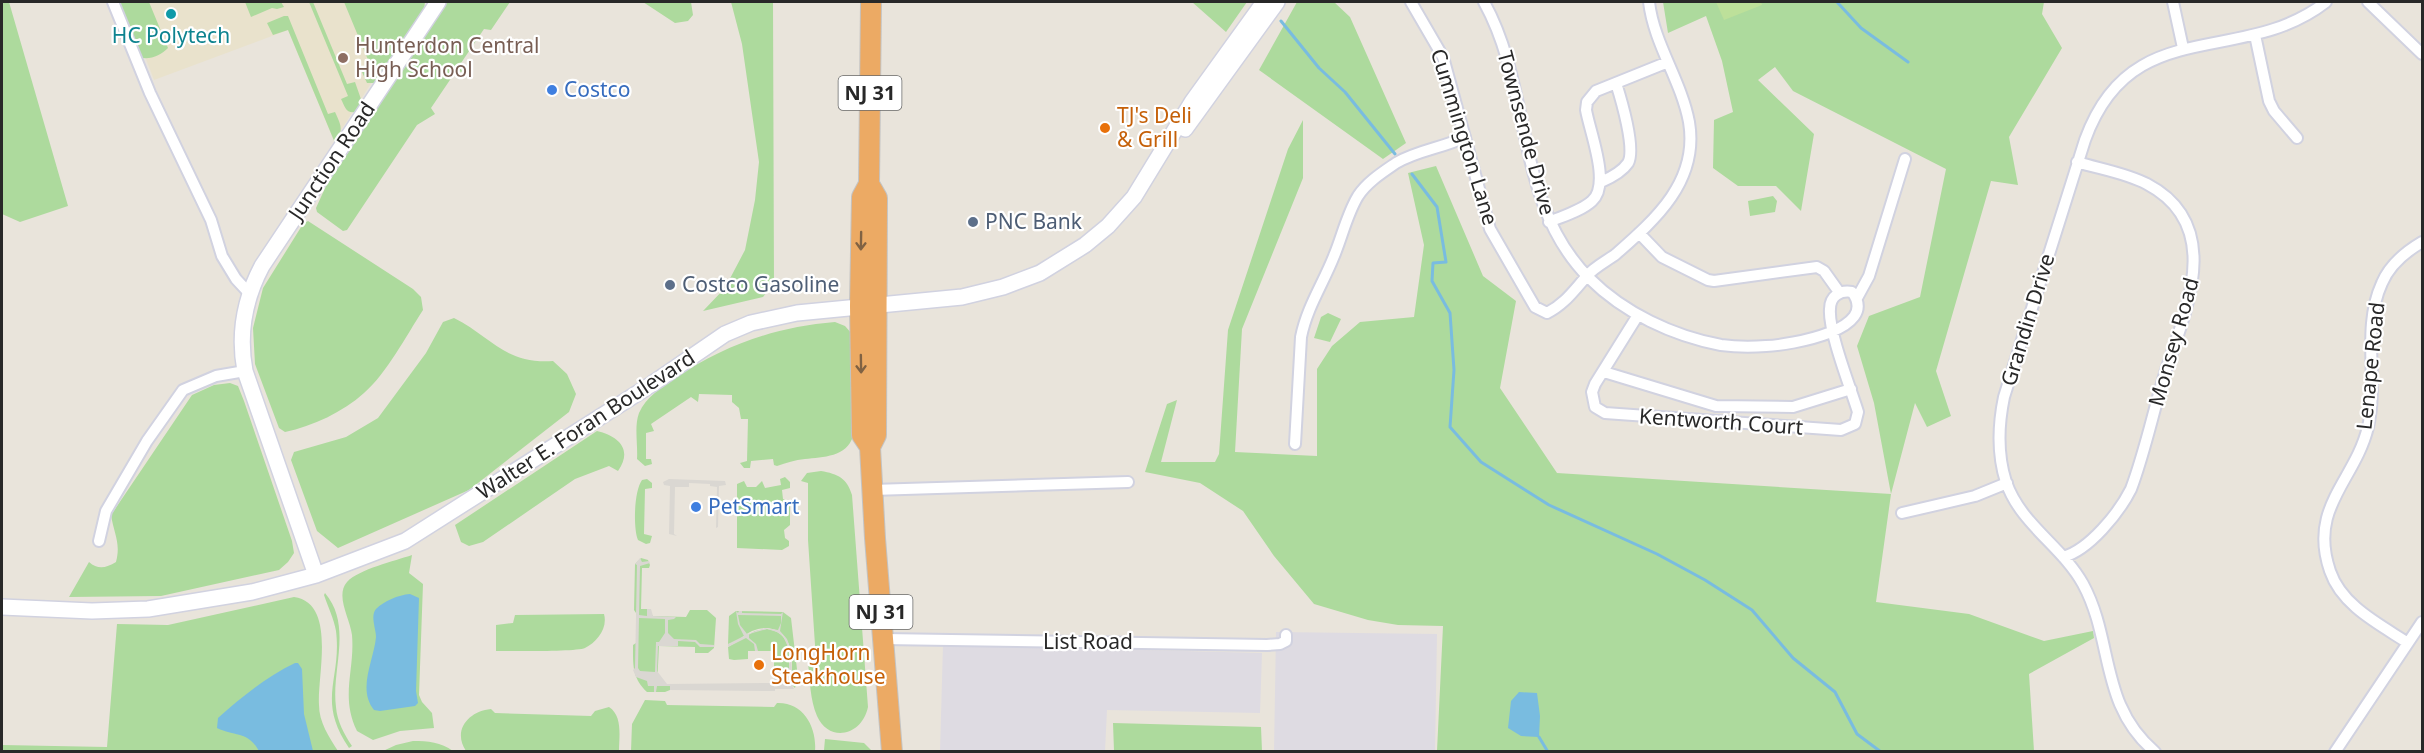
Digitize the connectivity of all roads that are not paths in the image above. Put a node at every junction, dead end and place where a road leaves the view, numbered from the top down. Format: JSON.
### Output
{"nodes":[{"id":1,"x":113,"y":2,"type":"edge"},
{"id":2,"x":438,"y":2,"type":"edge"},
{"id":3,"x":871,"y":2,"type":"edge"},
{"id":4,"x":1264,"y":2,"type":"edge"},
{"id":5,"x":1276,"y":2,"type":"edge"},
{"id":6,"x":1411,"y":2,"type":"edge"},
{"id":7,"x":1484,"y":2,"type":"edge"},
{"id":8,"x":1649,"y":2,"type":"edge"},
{"id":9,"x":2173,"y":2,"type":"edge"},
{"id":10,"x":2326,"y":2,"type":"edge"},
{"id":11,"x":2368,"y":2,"type":"edge"},
{"id":12,"x":2254,"y":35,"type":"junction"},
{"id":13,"x":2183,"y":48,"type":"junction"},
{"id":14,"x":2422,"y":54,"type":"edge"},
{"id":15,"x":1668,"y":62,"type":"junction"},
{"id":16,"x":1616,"y":83,"type":"junction"},
{"id":17,"x":1465,"y":137,"type":"junction"},
{"id":18,"x":2297,"y":138,"type":"dead end"},
{"id":19,"x":1905,"y":159,"type":"dead end"},
{"id":20,"x":2077,"y":162,"type":"junction"},
{"id":21,"x":1144,"y":181,"type":"junction"},
{"id":22,"x":1601,"y":182,"type":"junction"},
{"id":23,"x":1549,"y":222,"type":"junction"},
{"id":24,"x":1639,"y":233,"type":"junction"},
{"id":25,"x":2422,"y":242,"type":"edge"},
{"id":26,"x":1587,"y":276,"type":"junction"},
{"id":27,"x":249,"y":292,"type":"junction"},
{"id":28,"x":1839,"y":292,"type":"junction"},
{"id":29,"x":1857,"y":298,"type":"junction"},
{"id":30,"x":868,"y":305,"type":"junction"},
{"id":31,"x":1638,"y":315,"type":"junction"},
{"id":32,"x":1833,"y":330,"type":"junction"},
{"id":33,"x":245,"y":371,"type":"junction"},
{"id":34,"x":1604,"y":372,"type":"junction"},
{"id":35,"x":1851,"y":389,"type":"junction"},
{"id":36,"x":1295,"y":444,"type":"dead end"},
{"id":37,"x":1128,"y":482,"type":"dead end"},
{"id":38,"x":2007,"y":483,"type":"junction"},
{"id":39,"x":872,"y":490,"type":"junction"},
{"id":40,"x":1902,"y":513,"type":"dead end"},
{"id":41,"x":99,"y":542,"type":"dead end"},
{"id":42,"x":2063,"y":557,"type":"junction"},
{"id":43,"x":316,"y":575,"type":"junction"},
{"id":44,"x":2,"y":607,"type":"edge"},
{"id":45,"x":2422,"y":622,"type":"edge"},
{"id":46,"x":1286,"y":635,"type":"dead end"},
{"id":47,"x":883,"y":639,"type":"junction"},
{"id":48,"x":2408,"y":643,"type":"junction"},
{"id":49,"x":892,"y":752,"type":"edge"},
{"id":50,"x":2155,"y":752,"type":"edge"},
{"id":51,"x":2335,"y":752,"type":"edge"}],
"edges":[{"from":1,"to":27,"type":"street"},
{"from":2,"to":27,"type":"street","name":"Junction Road"},
{"from":3,"to":30,"type":"highway","number":"NJ 31"},
{"from":4,"to":21,"type":"street","name":"Walter E. Foran Boulevard"},
{"from":5,"to":21,"type":"street","name":"Walter E. Foran Boulevard"},
{"from":6,"to":17,"type":"street","name":"Cummington Lane"},
{"from":7,"to":23,"type":"street","name":"Townsende Drive"},
{"from":8,"to":15,"type":"street"},
{"from":9,"to":13,"type":"street"},
{"from":10,"to":12,"type":"street","name":"Grandin Drive"},
{"from":11,"to":14,"type":"street"},
{"from":12,"to":13,"type":"street","name":"Grandin Drive"},
{"from":12,"to":18,"type":"street"},
{"from":13,"to":20,"type":"street","name":"Grandin Drive"},
{"from":15,"to":16,"type":"street"},
{"from":15,"to":24,"type":"street"},
{"from":16,"to":22,"type":"street"},
{"from":16,"to":22,"type":"street"},
{"from":17,"to":26,"type":"street","name":"Cummington Lane"},
{"from":17,"to":36,"type":"street"},
{"from":19,"to":29,"type":"street"},
{"from":20,"to":38,"type":"street","name":"Grandin Drive"},
{"from":20,"to":42,"type":"street","name":"Monsey Road"},
{"from":21,"to":30,"type":"street","name":"Walter E. Foran Boulevard"},
{"from":22,"to":23,"type":"street"},
{"from":23,"to":26,"type":"street","name":"Townsende Drive"},
{"from":24,"to":26,"type":"street"},
{"from":24,"to":28,"type":"street"},
{"from":25,"to":48,"type":"street","name":"Lenape Road"},
{"from":26,"to":31,"type":"street","name":"Townsende Drive"},
{"from":27,"to":33,"type":"street","name":"Junction Road"},
{"from":28,"to":29,"type":"street"},
{"from":28,"to":32,"type":"street"},
{"from":29,"to":32,"type":"street","name":"Townsende Drive"},
{"from":30,"to":39,"type":"highway","number":"NJ 31"},
{"from":30,"to":43,"type":"street","name":"Walter E. Foran Boulevard"},
{"from":31,"to":32,"type":"street","name":"Townsende Drive"},
{"from":31,"to":34,"type":"street","name":"Kentworth Court"},
{"from":32,"to":35,"type":"street","name":"Kentworth Court"},
{"from":33,"to":41,"type":"street"},
{"from":33,"to":43,"type":"street","name":"Junction Road"},
{"from":34,"to":35,"type":"street"},
{"from":34,"to":35,"type":"street","name":"Kentworth Court"},
{"from":37,"to":39,"type":"street"},
{"from":38,"to":40,"type":"street"},
{"from":38,"to":42,"type":"street","name":"Grandin Drive"},
{"from":39,"to":47,"type":"highway","number":"NJ 31"},
{"from":42,"to":50,"type":"street","name":"Grandin Drive"},
{"from":43,"to":44,"type":"street","name":"Walter E. Foran Boulevard"},
{"from":45,"to":48,"type":"street"},
{"from":46,"to":47,"type":"street","name":"List Road"},
{"from":47,"to":49,"type":"highway","number":"NJ 31"},
{"from":48,"to":51,"type":"street"}]}
